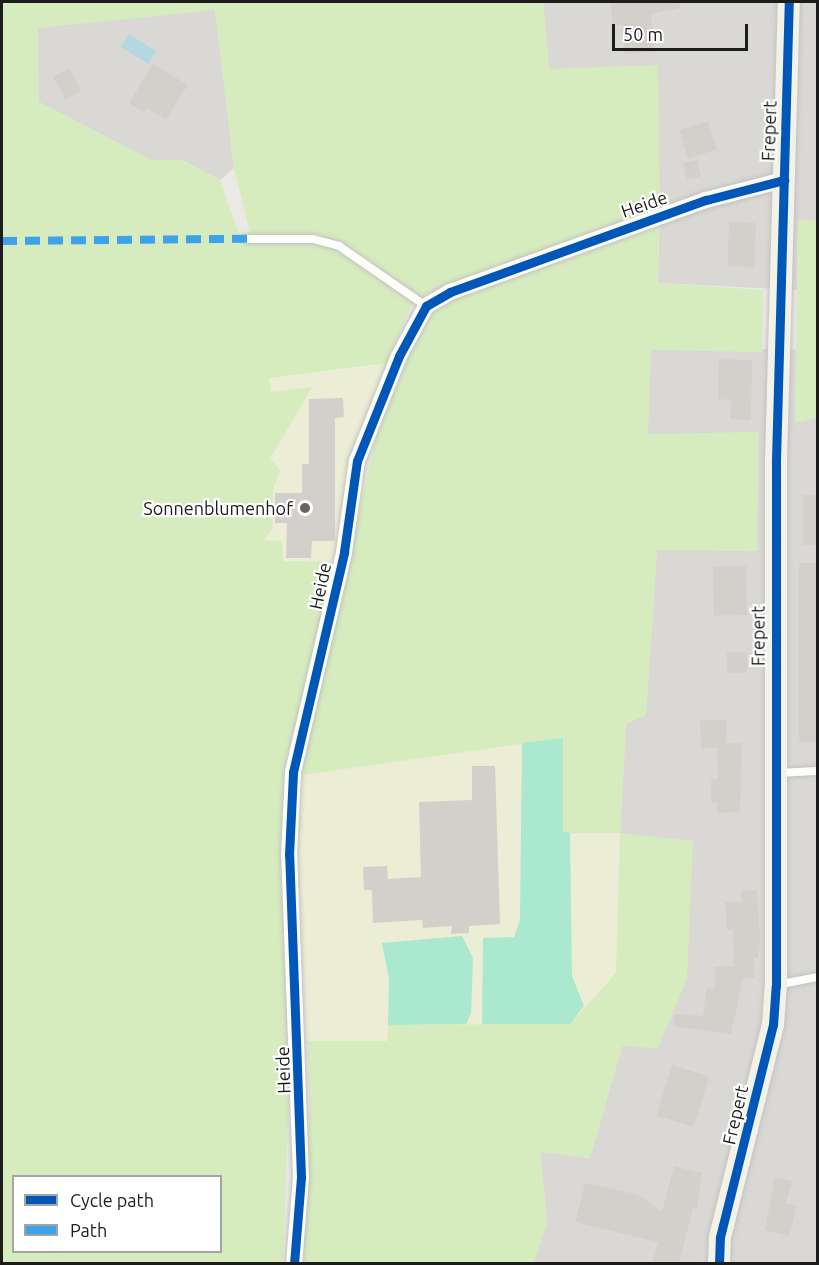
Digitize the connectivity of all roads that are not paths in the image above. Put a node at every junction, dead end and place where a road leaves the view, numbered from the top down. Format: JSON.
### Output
{"nodes":[{"id":1,"x":789,"y":2,"type":"edge"},
{"id":2,"x":784,"y":180,"type":"junction"},
{"id":3,"x":248,"y":239,"type":"dead end"},
{"id":4,"x":426,"y":306,"type":"junction"},
{"id":5,"x":818,"y":771,"type":"edge"},
{"id":6,"x":776,"y":773,"type":"junction"},
{"id":7,"x":818,"y":977,"type":"edge"},
{"id":8,"x":776,"y":986,"type":"junction"},
{"id":9,"x":294,"y":1263,"type":"edge"},
{"id":10,"x":719,"y":1263,"type":"edge"}],
"edges":[{"from":1,"to":2,"type":"street","name":"Frepert"},
{"from":2,"to":4,"type":"street","name":"Heide"},
{"from":2,"to":6,"type":"street","name":"Frepert"},
{"from":3,"to":4,"type":"lane"},
{"from":4,"to":9,"type":"street","name":"Heide"},
{"from":5,"to":6,"type":"lane"},
{"from":6,"to":8,"type":"street","name":"Frepert"},
{"from":7,"to":8,"type":"lane"},
{"from":8,"to":10,"type":"street","name":"Frepert"}]}
